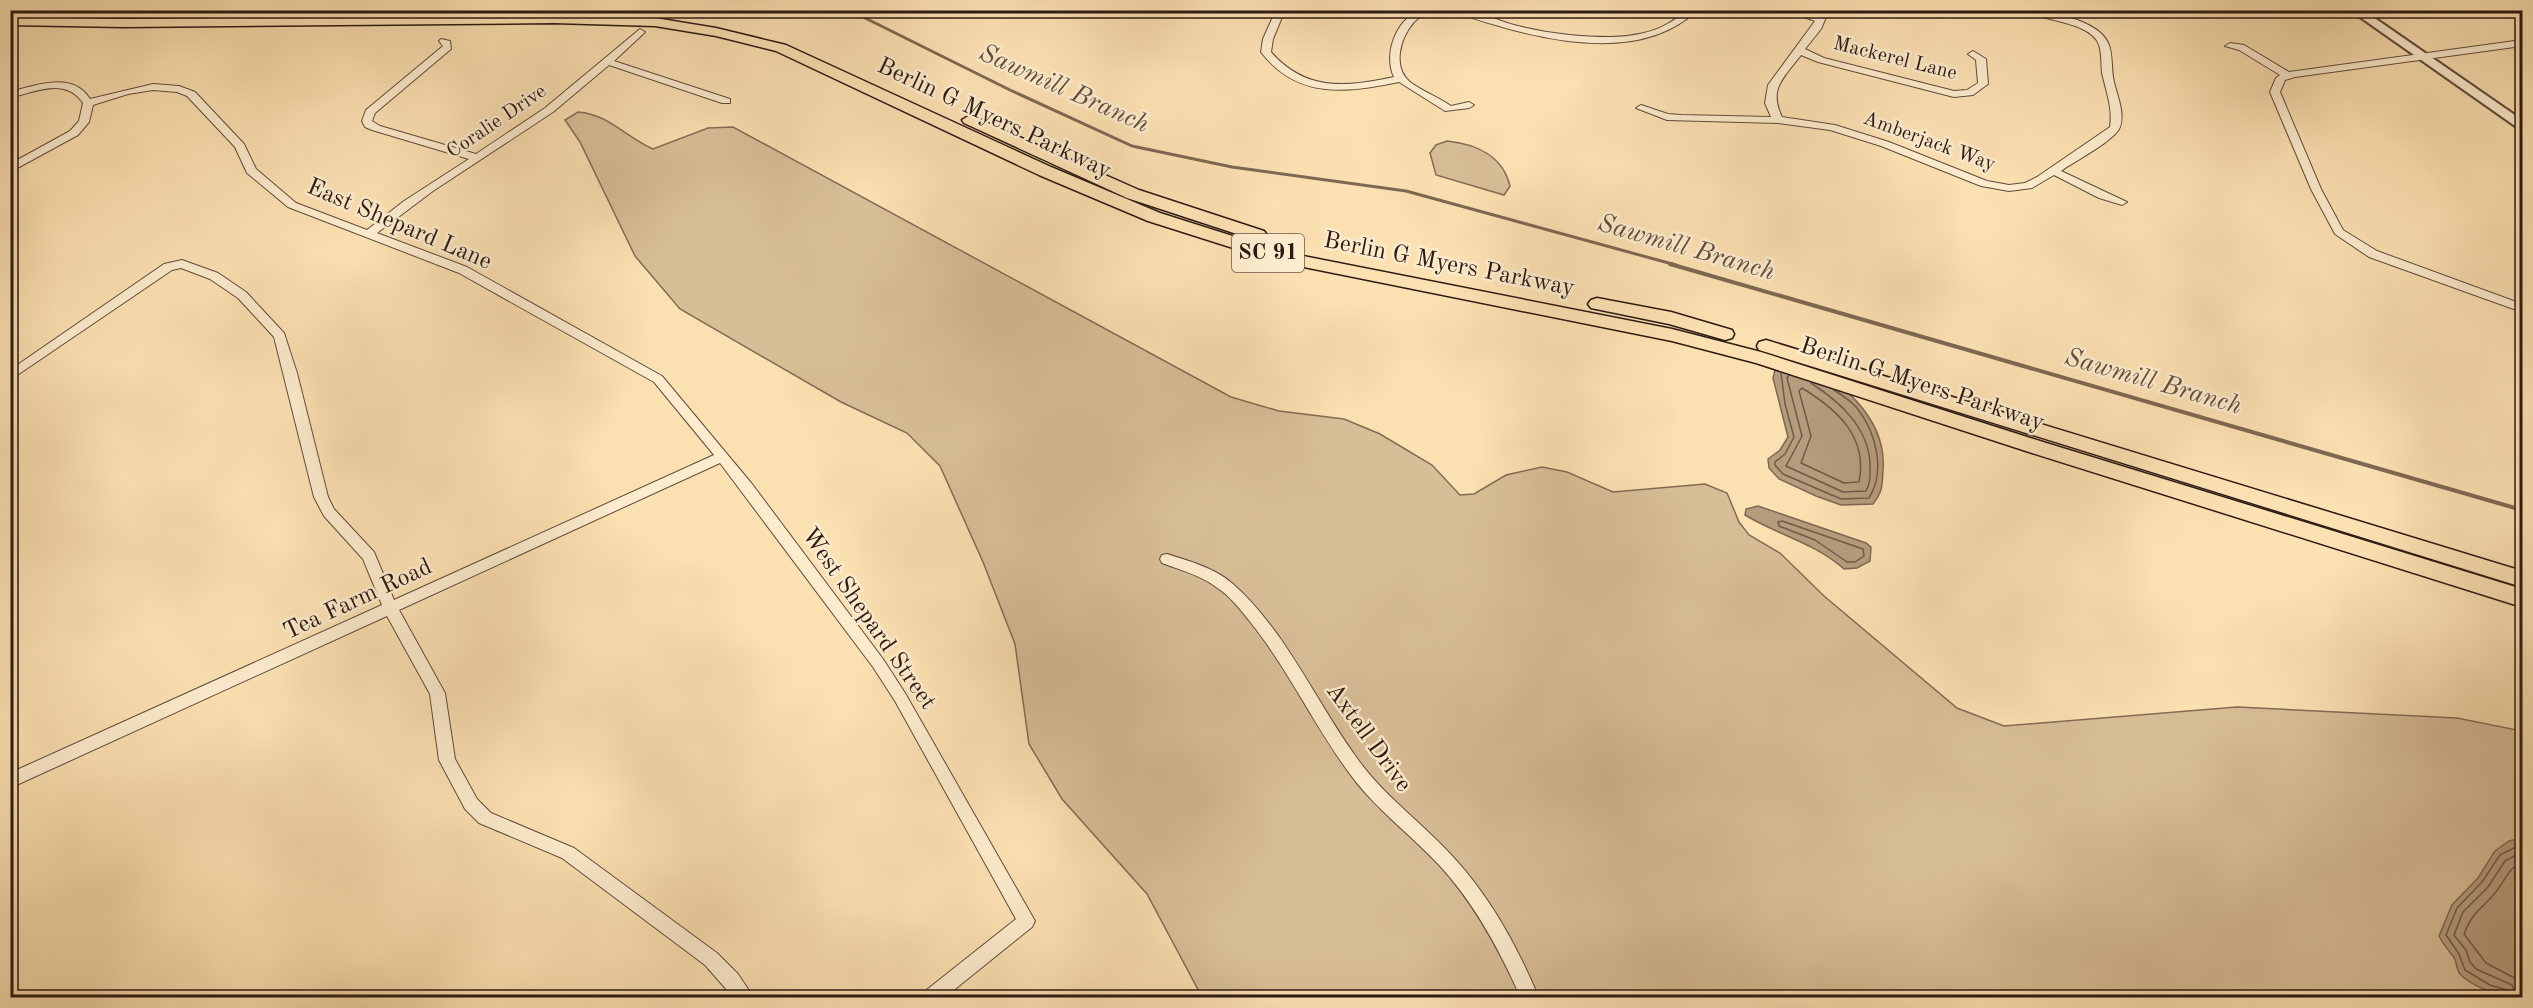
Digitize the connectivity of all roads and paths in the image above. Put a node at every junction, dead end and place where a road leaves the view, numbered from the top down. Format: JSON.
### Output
{"nodes":[{"id":1,"x":389,"y":10,"type":"edge"},
{"id":2,"x":612,"y":10,"type":"edge"},
{"id":3,"x":1281,"y":10,"type":"edge"},
{"id":4,"x":1424,"y":10,"type":"edge"},
{"id":5,"x":1460,"y":10,"type":"edge"},
{"id":6,"x":1693,"y":10,"type":"edge"},
{"id":7,"x":1789,"y":10,"type":"edge"},
{"id":8,"x":2026,"y":10,"type":"edge"},
{"id":9,"x":2355,"y":10,"type":"edge"},
{"id":10,"x":10,"y":14,"type":"edge"},
{"id":11,"x":1823,"y":15,"type":"edge"},
{"id":12,"x":487,"y":20,"type":"junction"},
{"id":13,"x":10,"y":21,"type":"edge"},
{"id":14,"x":2104,"y":28,"type":"dead end"},
{"id":15,"x":2091,"y":31,"type":"junction"},
{"id":16,"x":640,"y":32,"type":"dead end"},
{"id":17,"x":10,"y":33,"type":"edge"},
{"id":18,"x":444,"y":41,"type":"dead end"},
{"id":19,"x":2523,"y":43,"type":"edge"},
{"id":20,"x":787,"y":44,"type":"junction"},
{"id":21,"x":2230,"y":46,"type":"dead end"},
{"id":22,"x":1799,"y":50,"type":"junction"},
{"id":23,"x":1973,"y":54,"type":"dead end"},
{"id":24,"x":2422,"y":56,"type":"junction"},
{"id":25,"x":608,"y":62,"type":"junction"},
{"id":26,"x":2288,"y":76,"type":"junction"},
{"id":27,"x":1399,"y":79,"type":"junction"},
{"id":28,"x":10,"y":95,"type":"edge"},
{"id":29,"x":726,"y":101,"type":"dead end"},
{"id":30,"x":88,"y":103,"type":"junction"},
{"id":31,"x":1469,"y":105,"type":"dead end"},
{"id":32,"x":1641,"y":108,"type":"dead end"},
{"id":33,"x":1778,"y":120,"type":"junction"},
{"id":34,"x":2523,"y":125,"type":"edge"},
{"id":35,"x":477,"y":158,"type":"junction"},
{"id":36,"x":10,"y":169,"type":"edge"},
{"id":37,"x":2053,"y":171,"type":"junction"},
{"id":38,"x":2122,"y":202,"type":"dead end"},
{"id":39,"x":369,"y":234,"type":"junction"},
{"id":40,"x":2523,"y":308,"type":"edge"},
{"id":41,"x":10,"y":376,"type":"edge"},
{"id":42,"x":2037,"y":438,"type":"junction"},
{"id":43,"x":722,"y":457,"type":"junction"},
{"id":44,"x":1167,"y":559,"type":"dead end"},
{"id":45,"x":2523,"y":579,"type":"edge"},
{"id":46,"x":2523,"y":598,"type":"edge"},
{"id":47,"x":391,"y":609,"type":"junction"},
{"id":48,"x":10,"y":781,"type":"edge"},
{"id":49,"x":745,"y":998,"type":"edge"},
{"id":50,"x":930,"y":998,"type":"edge"},
{"id":51,"x":1530,"y":998,"type":"edge"}],
"edges":[{"from":1,"to":10,"type":"main road"},
{"from":2,"to":20,"type":"main road","name":"Berlin G Myers Parkway","number":"SC 91"},
{"from":3,"to":27,"type":"street"},
{"from":4,"to":27,"type":"street"},
{"from":5,"to":6,"type":"street"},
{"from":7,"to":11,"type":"street"},
{"from":8,"to":15,"type":"street"},
{"from":9,"to":24,"type":"street"},
{"from":11,"to":22,"type":"street"},
{"from":12,"to":13,"type":"main road","name":"Berlin G Myers Parkway","number":"SC 91"},
{"from":12,"to":17,"type":"main road"},
{"from":12,"to":20,"type":"main road","name":"Berlin G Myers Parkway","number":"SC 91"},
{"from":14,"to":15,"type":"street"},
{"from":15,"to":37,"type":"street","name":"Amberjack Way"},
{"from":16,"to":25,"type":"street","name":"Coralie Drive"},
{"from":18,"to":35,"type":"street"},
{"from":19,"to":24,"type":"street"},
{"from":20,"to":42,"type":"main road","name":"Berlin G Myers Parkway","number":"SC 91"},
{"from":21,"to":26,"type":"street"},
{"from":22,"to":23,"type":"street","name":"Mackerel Lane"},
{"from":22,"to":33,"type":"street"},
{"from":24,"to":26,"type":"street"},
{"from":24,"to":34,"type":"street"},
{"from":25,"to":29,"type":"street"},
{"from":25,"to":35,"type":"street","name":"Coralie Drive"},
{"from":26,"to":40,"type":"street"},
{"from":27,"to":31,"type":"street"},
{"from":28,"to":30,"type":"street"},
{"from":30,"to":36,"type":"street"},
{"from":30,"to":39,"type":"street","name":"East Shepard Lane"},
{"from":32,"to":33,"type":"street","name":"Amberjack Way"},
{"from":33,"to":37,"type":"street","name":"Amberjack Way"},
{"from":35,"to":39,"type":"street","name":"Coralie Drive"},
{"from":37,"to":38,"type":"street"},
{"from":39,"to":43,"type":"street","name":"East Shepard Lane"},
{"from":41,"to":47,"type":"street"},
{"from":42,"to":45,"type":"main road","name":"Berlin G Myers Parkway","number":"SC 91"},
{"from":42,"to":46,"type":"main road","name":"Berlin G Myers Parkway","number":"SC 91"},
{"from":43,"to":47,"type":"street","name":"Tea Farm Road"},
{"from":43,"to":50,"type":"street","name":"West Shepard Street"},
{"from":44,"to":51,"type":"street","name":"Axtell Drive"},
{"from":47,"to":48,"type":"street","name":"Tea Farm Road"},
{"from":47,"to":49,"type":"street"}]}
